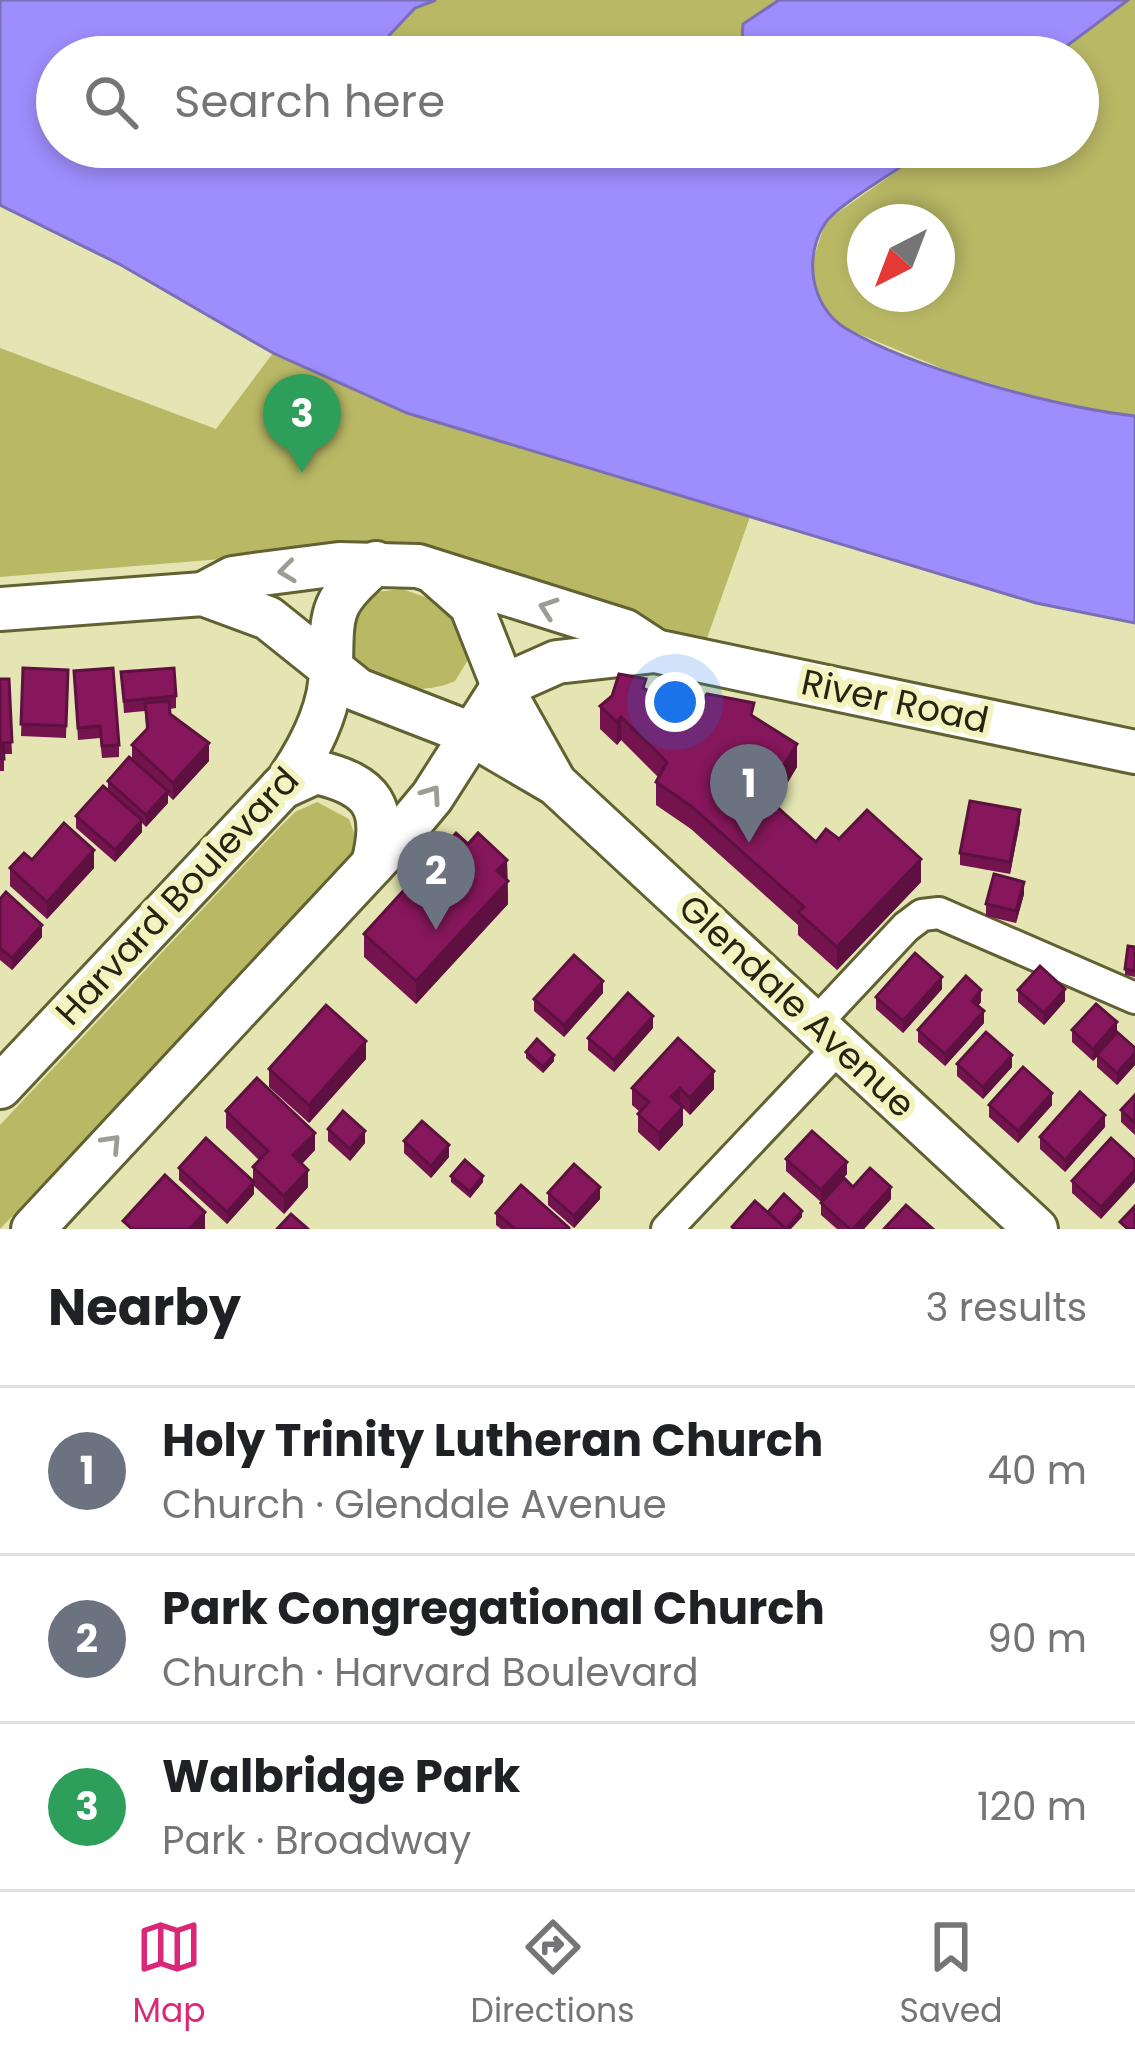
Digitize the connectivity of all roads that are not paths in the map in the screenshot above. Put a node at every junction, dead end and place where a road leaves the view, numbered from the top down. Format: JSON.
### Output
{"nodes":[{"id":1,"x":376,"y":563,"type":"junction"},
{"id":2,"x":418,"y":566,"type":"junction"},
{"id":3,"x":203,"y":594,"type":"junction"},
{"id":4,"x":0,"y":609,"type":"edge"},
{"id":5,"x":655,"y":651,"type":"junction"},
{"id":6,"x":332,"y":669,"type":"junction"},
{"id":7,"x":503,"y":686,"type":"junction"},
{"id":8,"x":469,"y":733,"type":"junction"},
{"id":9,"x":1135,"y":752,"type":"edge"},
{"id":10,"x":556,"y":784,"type":"junction"},
{"id":11,"x":281,"y":788,"type":"junction"},
{"id":12,"x":373,"y":864,"type":"junction"},
{"id":13,"x":1135,"y":998,"type":"edge"},
{"id":14,"x":828,"y":1034,"type":"junction"},
{"id":15,"x":0,"y":1087,"type":"edge"},
{"id":16,"x":33,"y":1229,"type":"edge"},
{"id":17,"x":667,"y":1229,"type":"edge"},
{"id":18,"x":1036,"y":1229,"type":"edge"}],
"edges":[{"from":1,"to":2,"type":"street","name":"River Road"},
{"from":1,"to":3,"type":"street","name":"River Road","one_way":true},
{"from":1,"to":6,"type":"street","name":"Harvard Boulevard"},
{"from":5,"to":2,"type":"street","name":"River Road","one_way":true},
{"from":2,"to":7,"type":"street","name":"Glendale Avenue"},
{"from":3,"to":4,"type":"street"},
{"from":3,"to":6,"type":"street"},
{"from":5,"to":7,"type":"street","name":"River Road"},
{"from":5,"to":9,"type":"street","name":"River Road"},
{"from":6,"to":8,"type":"street"},
{"from":6,"to":11,"type":"street","name":"Harvard Boulevard"},
{"from":7,"to":8,"type":"street"},
{"from":7,"to":10,"type":"street","name":"Glendale Avenue"},
{"from":8,"to":10,"type":"street","name":"Glendale Avenue"},
{"from":12,"to":8,"type":"street","one_way":true},
{"from":10,"to":14,"type":"street","name":"Glendale Avenue"},
{"from":11,"to":12,"type":"street"},
{"from":11,"to":15,"type":"street","name":"Harvard Boulevard"},
{"from":16,"to":12,"type":"street","one_way":true},
{"from":13,"to":14,"type":"street"},
{"from":14,"to":17,"type":"street"},
{"from":14,"to":18,"type":"street","name":"Glendale Avenue"}]}
